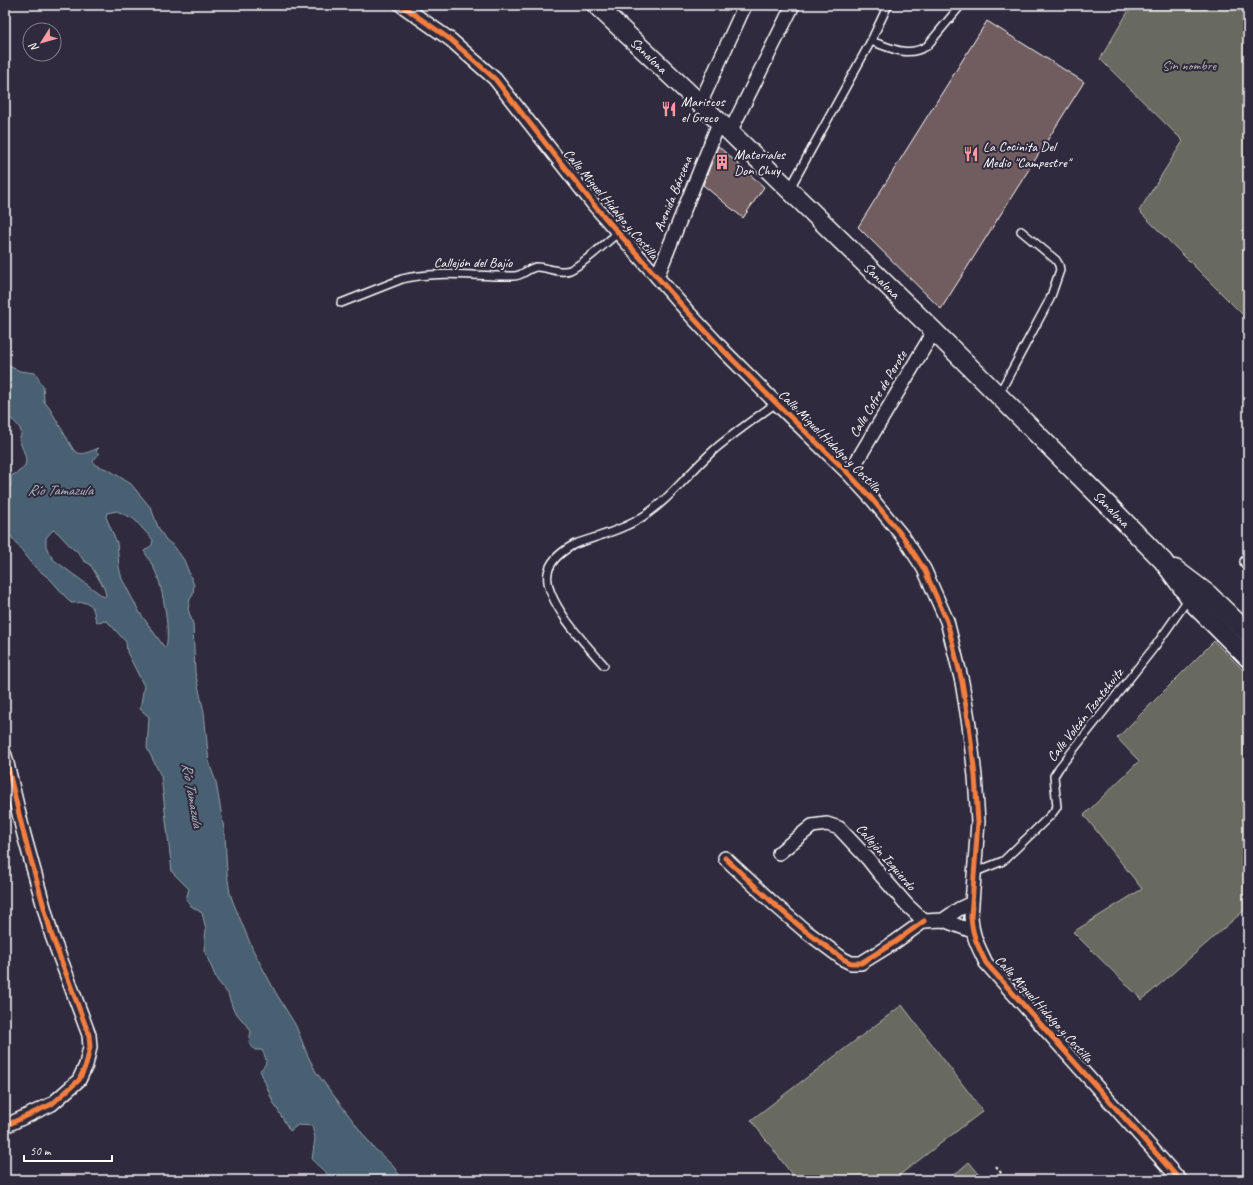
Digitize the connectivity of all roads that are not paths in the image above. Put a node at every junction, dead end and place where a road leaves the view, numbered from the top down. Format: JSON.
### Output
{"nodes":[{"id":1,"x":401,"y":5,"type":"edge"},
{"id":2,"x":596,"y":5,"type":"edge"},
{"id":3,"x":745,"y":5,"type":"edge"},
{"id":4,"x":793,"y":5,"type":"edge"},
{"id":5,"x":888,"y":5,"type":"edge"},
{"id":6,"x":961,"y":5,"type":"edge"},
{"id":7,"x":871,"y":41,"type":"junction"},
{"id":8,"x":700,"y":104,"type":"junction"},
{"id":9,"x":724,"y":127,"type":"junction"},
{"id":10,"x":789,"y":190,"type":"junction"},
{"id":11,"x":1021,"y":231,"type":"dead end"},
{"id":12,"x":618,"y":233,"type":"junction"},
{"id":13,"x":657,"y":277,"type":"junction"},
{"id":14,"x":341,"y":303,"type":"dead end"},
{"id":15,"x":934,"y":331,"type":"junction"},
{"id":16,"x":998,"y":396,"type":"junction"},
{"id":17,"x":776,"y":403,"type":"junction"},
{"id":18,"x":849,"y":474,"type":"junction"},
{"id":19,"x":1163,"y":561,"type":"junction"},
{"id":20,"x":1189,"y":598,"type":"junction"},
{"id":21,"x":1248,"y":633,"type":"edge"},
{"id":22,"x":1248,"y":658,"type":"edge"},
{"id":23,"x":604,"y":665,"type":"dead end"},
{"id":24,"x":5,"y":755,"type":"edge"},
{"id":25,"x":779,"y":854,"type":"dead end"},
{"id":26,"x":725,"y":858,"type":"dead end"},
{"id":27,"x":975,"y":872,"type":"junction"},
{"id":28,"x":972,"y":903,"type":"junction"},
{"id":29,"x":943,"y":920,"type":"junction"},
{"id":30,"x":924,"y":921,"type":"junction"},
{"id":31,"x":972,"y":931,"type":"junction"},
{"id":32,"x":5,"y":1126,"type":"edge"},
{"id":33,"x":1180,"y":1180,"type":"edge"}],
"edges":[{"from":1,"to":12,"type":"street","name":"Calle Miguel Hidalgo y Costilla"},
{"from":2,"to":8,"type":"main road","name":"Sanalona"},
{"from":3,"to":8,"type":"street"},
{"from":4,"to":9,"type":"street","name":"Avenida Bárcena"},
{"from":5,"to":7,"type":"lane"},
{"from":6,"to":7,"type":"lane"},
{"from":7,"to":10,"type":"lane"},
{"from":8,"to":9,"type":"main road","name":"Sanalona"},
{"from":9,"to":10,"type":"main road","name":"Sanalona"},
{"from":9,"to":13,"type":"street","name":"Avenida Bárcena"},
{"from":10,"to":15,"type":"main road","name":"Sanalona"},
{"from":11,"to":16,"type":"lane"},
{"from":12,"to":13,"type":"street","name":"Calle Miguel Hidalgo y Costilla"},
{"from":12,"to":14,"type":"lane","name":"Callejón del Bajío"},
{"from":13,"to":17,"type":"street","name":"Calle Miguel Hidalgo y Costilla"},
{"from":15,"to":16,"type":"main road","name":"Sanalona"},
{"from":15,"to":18,"type":"street","name":"Calle Cofre de Perote"},
{"from":16,"to":19,"type":"main road","name":"Sanalona"},
{"from":17,"to":18,"type":"street","name":"Calle Miguel Hidalgo y Costilla"},
{"from":17,"to":23,"type":"lane"},
{"from":18,"to":27,"type":"street","name":"Calle Miguel Hidalgo y Costilla"},
{"from":19,"to":20,"type":"main road"},
{"from":19,"to":21,"type":"main road"},
{"from":20,"to":22,"type":"main road"},
{"from":20,"to":27,"type":"lane","name":"Calle Volcán Tzontehuitz"},
{"from":24,"to":32,"type":"street"},
{"from":25,"to":30,"type":"street","name":"Callejón Izquierdo"},
{"from":26,"to":30,"type":"street"},
{"from":27,"to":28,"type":"street","name":"Calle Miguel Hidalgo y Costilla"},
{"from":28,"to":29,"type":"street"},
{"from":28,"to":31,"type":"street","name":"Calle Miguel Hidalgo y Costilla"},
{"from":29,"to":30,"type":"street"},
{"from":29,"to":31,"type":"street"},
{"from":31,"to":33,"type":"street","name":"Calle Miguel Hidalgo y Costilla"}]}
